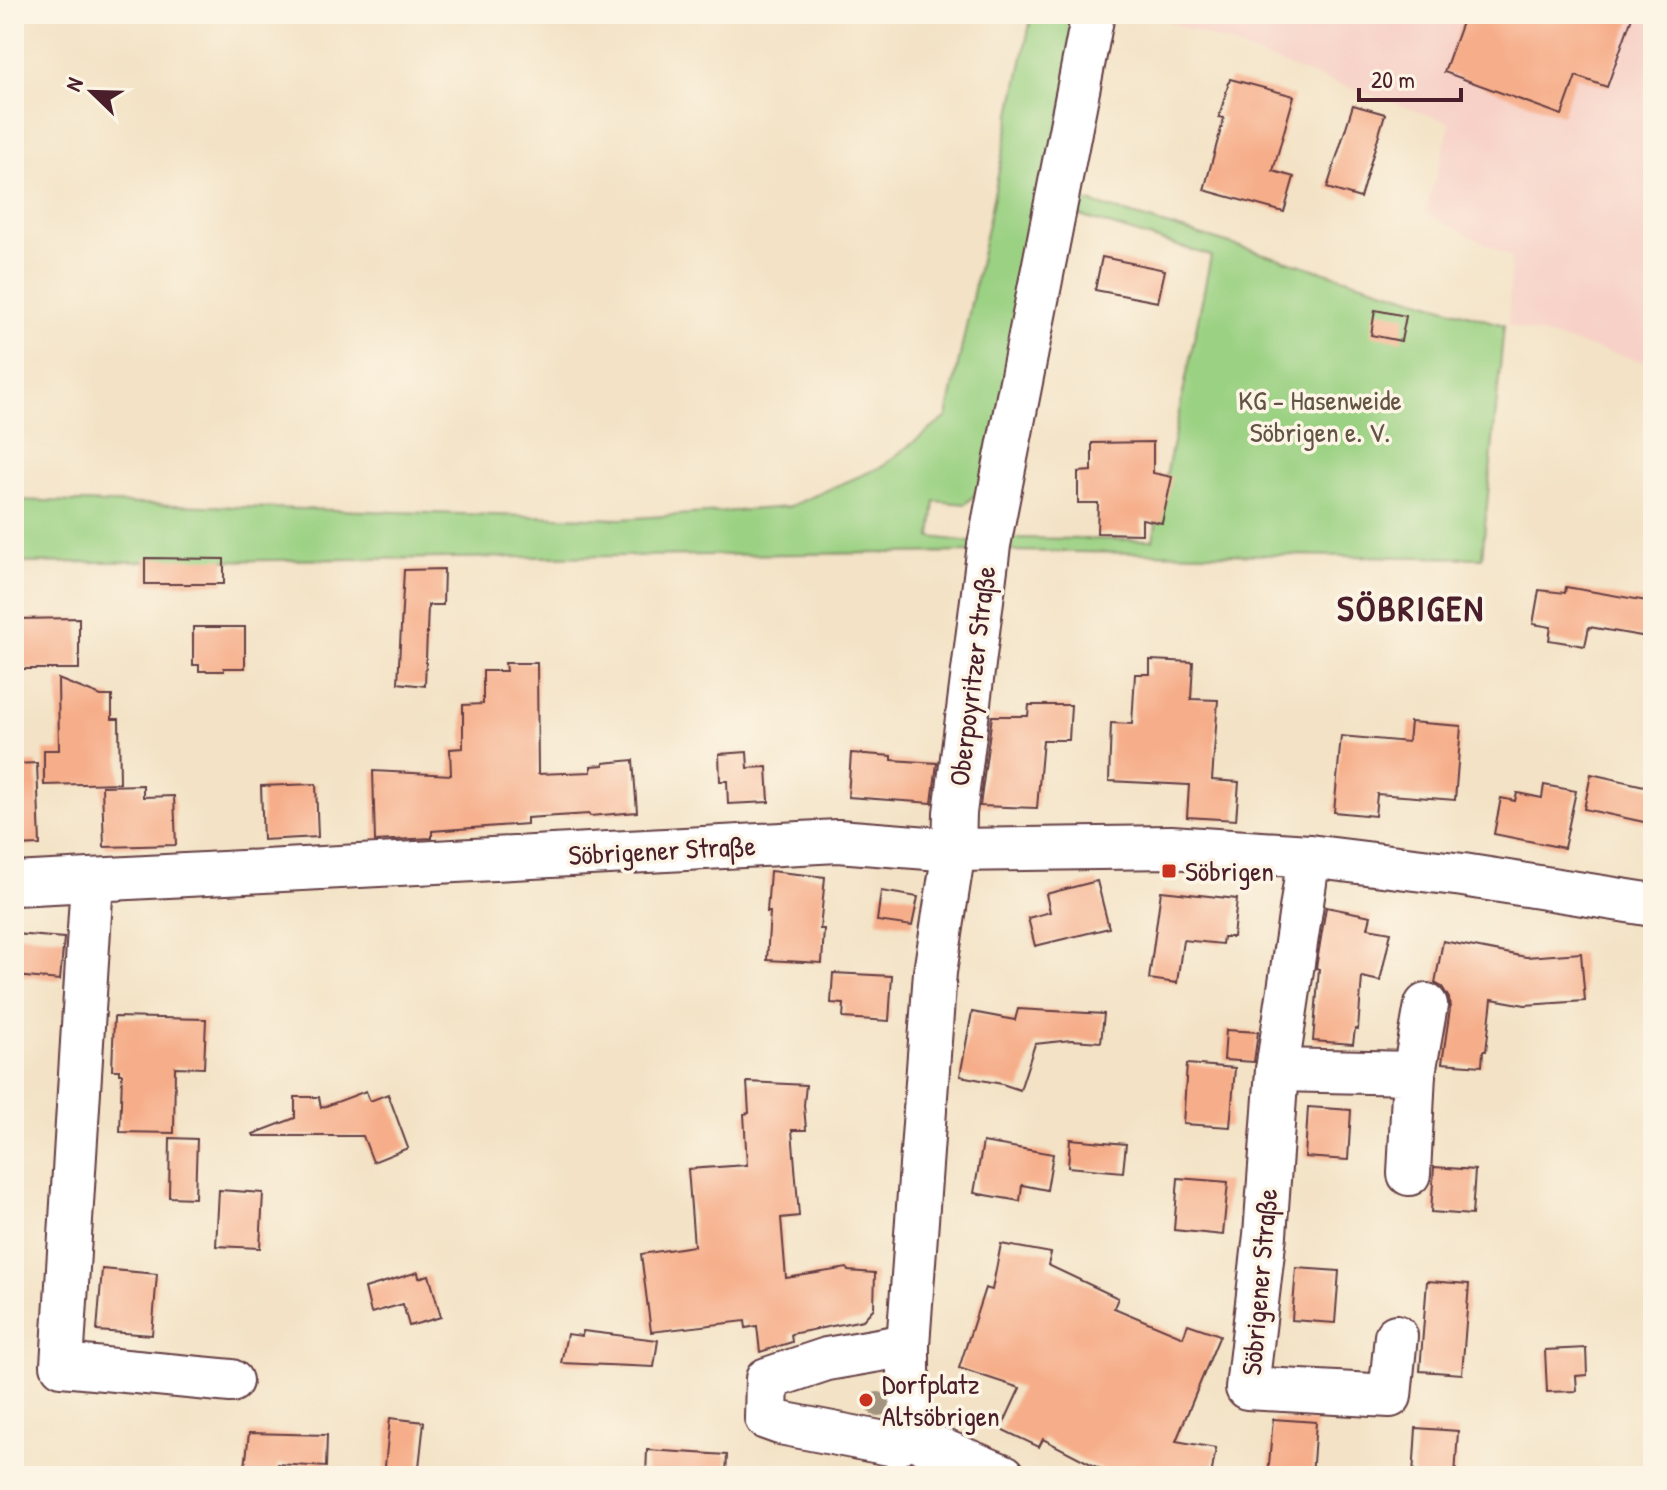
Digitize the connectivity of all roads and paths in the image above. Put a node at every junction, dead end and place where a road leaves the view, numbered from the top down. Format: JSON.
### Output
{"nodes":[{"id":1,"x":1093,"y":14,"type":"edge"},
{"id":2,"x":954,"y":850,"type":"junction"},
{"id":3,"x":1309,"y":856,"type":"junction"},
{"id":4,"x":92,"y":881,"type":"junction"},
{"id":5,"x":14,"y":884,"type":"edge"},
{"id":6,"x":1653,"y":905,"type":"edge"},
{"id":7,"x":1426,"y":1005,"type":"dead end"},
{"id":8,"x":1277,"y":1070,"type":"junction"},
{"id":9,"x":1414,"y":1073,"type":"junction"},
{"id":10,"x":1409,"y":1174,"type":"dead end"},
{"id":11,"x":1396,"y":1336,"type":"dead end"},
{"id":12,"x":908,"y":1345,"type":"junction"},
{"id":13,"x":231,"y":1381,"type":"dead end"},
{"id":14,"x":908,"y":1436,"type":"junction"},
{"id":15,"x":1004,"y":1476,"type":"edge"}],
"edges":[{"from":1,"to":2,"type":"street","name":"Oberpoyritzer Straße"},
{"from":2,"to":3,"type":"street","name":"Söbrigener Straße"},
{"from":2,"to":4,"type":"street","name":"Söbrigener Straße"},
{"from":2,"to":12,"type":"street","name":"Oberpoyritzer Straße"},
{"from":3,"to":6,"type":"street","name":"Söbrigener Straße"},
{"from":3,"to":8,"type":"street","name":"Söbrigener Straße"},
{"from":4,"to":5,"type":"street","name":"Söbrigener Straße"},
{"from":4,"to":13,"type":"street"},
{"from":7,"to":9,"type":"street"},
{"from":8,"to":9,"type":"street"},
{"from":8,"to":11,"type":"street","name":"Söbrigener Straße"},
{"from":9,"to":10,"type":"street"},
{"from":12,"to":14,"type":"street","name":"Oberpoyritzer Straße"},
{"from":12,"to":14,"type":"street"},
{"from":14,"to":15,"type":"street"}]}
